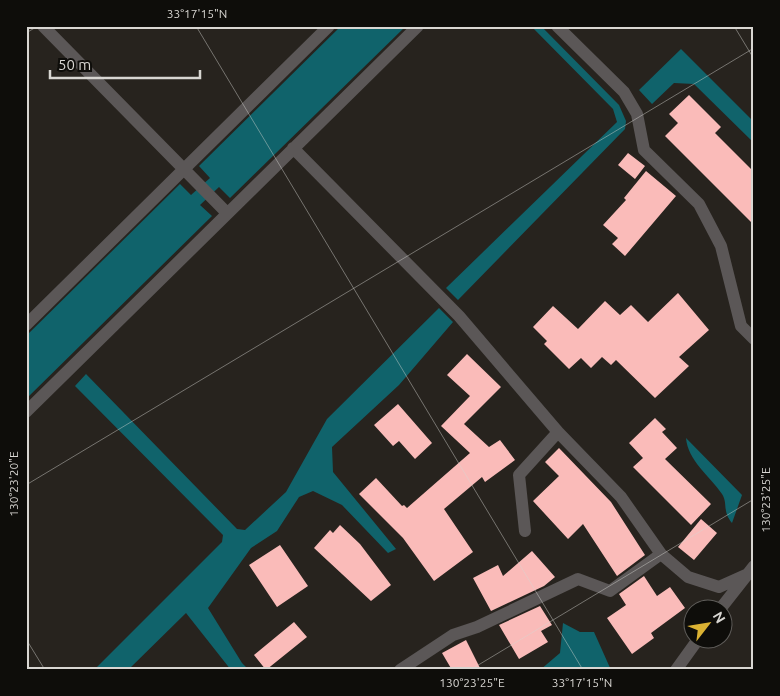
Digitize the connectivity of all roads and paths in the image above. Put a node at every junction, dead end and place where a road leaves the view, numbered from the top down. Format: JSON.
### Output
{"nodes":[{"id":1,"x":42,"y":26,"type":"edge"},
{"id":2,"x":329,"y":26,"type":"edge"},
{"id":3,"x":418,"y":26,"type":"edge"},
{"id":4,"x":557,"y":26,"type":"edge"},
{"id":5,"x":293,"y":148,"type":"junction"},
{"id":6,"x":183,"y":168,"type":"junction"},
{"id":7,"x":227,"y":213,"type":"junction"},
{"id":8,"x":26,"y":325,"type":"edge"},
{"id":9,"x":754,"y":339,"type":"edge"},
{"id":10,"x":26,"y":412,"type":"edge"},
{"id":11,"x":558,"y":432,"type":"junction"},
{"id":12,"x":525,"y":532,"type":"dead end"},
{"id":13,"x":661,"y":554,"type":"junction"},
{"id":14,"x":751,"y":570,"type":"edge"},
{"id":15,"x":729,"y":598,"type":"edge"},
{"id":16,"x":692,"y":648,"type":"edge"},
{"id":17,"x":400,"y":670,"type":"edge"},
{"id":18,"x":676,"y":670,"type":"edge"}],
"edges":[{"from":1,"to":6,"type":"street"},
{"from":2,"to":6,"type":"street"},
{"from":3,"to":5,"type":"street"},
{"from":4,"to":9,"type":"street"},
{"from":5,"to":7,"type":"street"},
{"from":5,"to":11,"type":"street"},
{"from":6,"to":7,"type":"street"},
{"from":6,"to":8,"type":"street"},
{"from":7,"to":10,"type":"street"},
{"from":11,"to":12,"type":"street"},
{"from":11,"to":13,"type":"street"},
{"from":13,"to":14,"type":"street"},
{"from":13,"to":17,"type":"street"},
{"from":14,"to":15,"type":"street"},
{"from":16,"to":18,"type":"street"}]}
